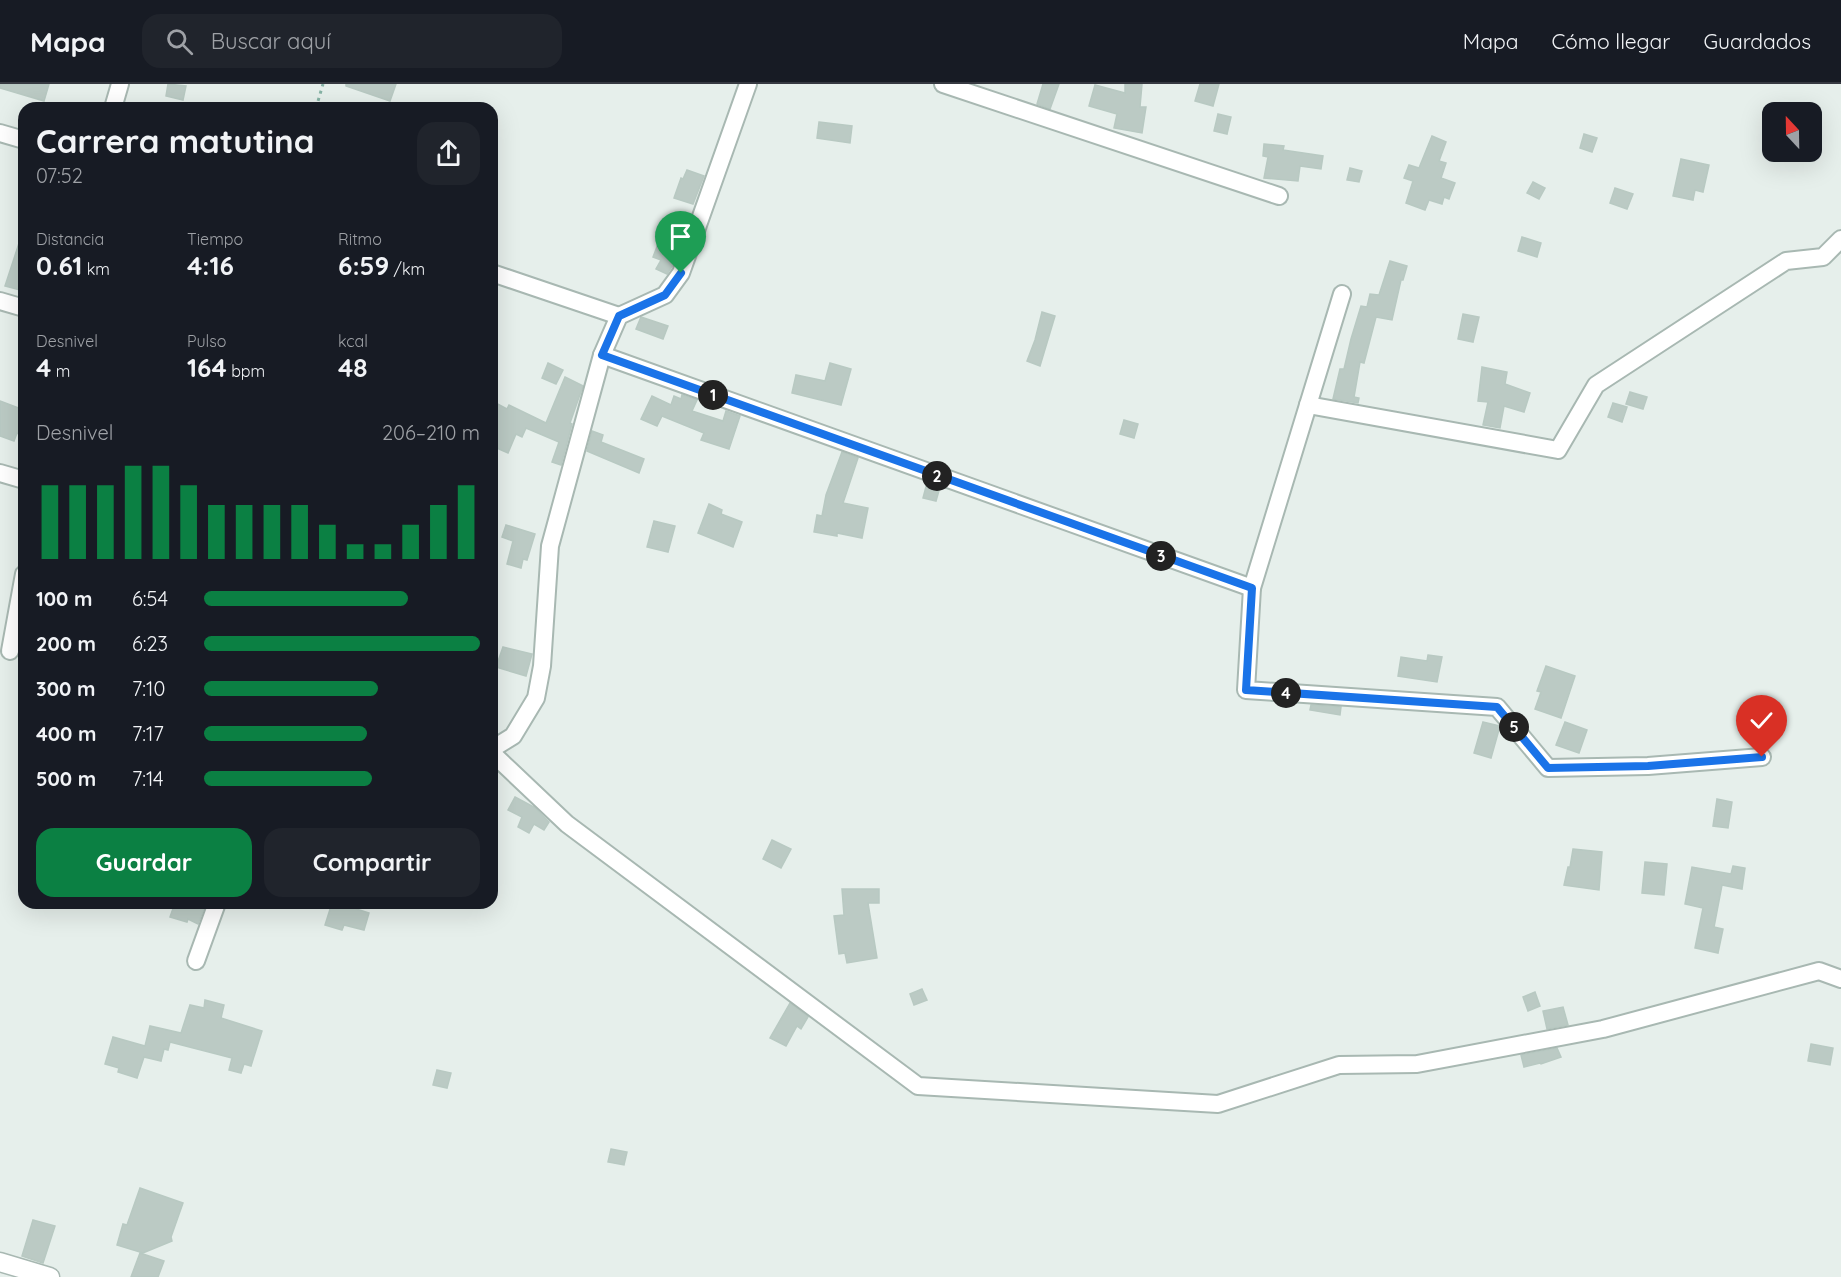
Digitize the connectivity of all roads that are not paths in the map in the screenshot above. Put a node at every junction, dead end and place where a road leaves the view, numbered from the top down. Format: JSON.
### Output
{"nodes":[{"id":1,"x":120,"y":84,"type":"edge"},
{"id":2,"x":748,"y":84,"type":"edge"},
{"id":3,"x":943,"y":84,"type":"edge"},
{"id":4,"x":115,"y":102,"type":"edge"},
{"id":5,"x":0,"y":133,"type":"edge"},
{"id":6,"x":18,"y":138,"type":"edge"},
{"id":7,"x":1279,"y":196,"type":"dead end"},
{"id":8,"x":1841,"y":239,"type":"edge"},
{"id":9,"x":498,"y":275,"type":"edge"},
{"id":10,"x":1342,"y":294,"type":"dead end"},
{"id":11,"x":0,"y":301,"type":"edge"},
{"id":12,"x":18,"y":306,"type":"edge"},
{"id":13,"x":619,"y":316,"type":"junction"},
{"id":14,"x":602,"y":355,"type":"junction"},
{"id":15,"x":1308,"y":405,"type":"junction"},
{"id":16,"x":0,"y":473,"type":"edge"},
{"id":17,"x":18,"y":478,"type":"edge"},
{"id":18,"x":1252,"y":588,"type":"junction"},
{"id":19,"x":18,"y":613,"type":"edge"},
{"id":20,"x":12,"y":652,"type":"edge"},
{"id":21,"x":498,"y":747,"type":"edge"},
{"id":22,"x":498,"y":757,"type":"edge"},
{"id":23,"x":1762,"y":757,"type":"dead end"},
{"id":24,"x":215,"y":909,"type":"edge"},
{"id":25,"x":196,"y":961,"type":"dead end"},
{"id":26,"x":1841,"y":979,"type":"edge"},
{"id":27,"x":0,"y":1262,"type":"edge"},
{"id":28,"x":50,"y":1277,"type":"edge"}],
"edges":[{"from":1,"to":4,"type":"street"},
{"from":2,"to":13,"type":"street"},
{"from":3,"to":7,"type":"street"},
{"from":5,"to":6,"type":"street"},
{"from":8,"to":15,"type":"street"},
{"from":9,"to":13,"type":"street"},
{"from":10,"to":15,"type":"street"},
{"from":11,"to":12,"type":"street"},
{"from":13,"to":14,"type":"street"},
{"from":14,"to":18,"type":"street"},
{"from":14,"to":21,"type":"street"},
{"from":15,"to":18,"type":"street"},
{"from":16,"to":17,"type":"street"},
{"from":18,"to":23,"type":"street"},
{"from":19,"to":20,"type":"street"},
{"from":22,"to":26,"type":"street"},
{"from":24,"to":25,"type":"street"},
{"from":27,"to":28,"type":"street"}]}
